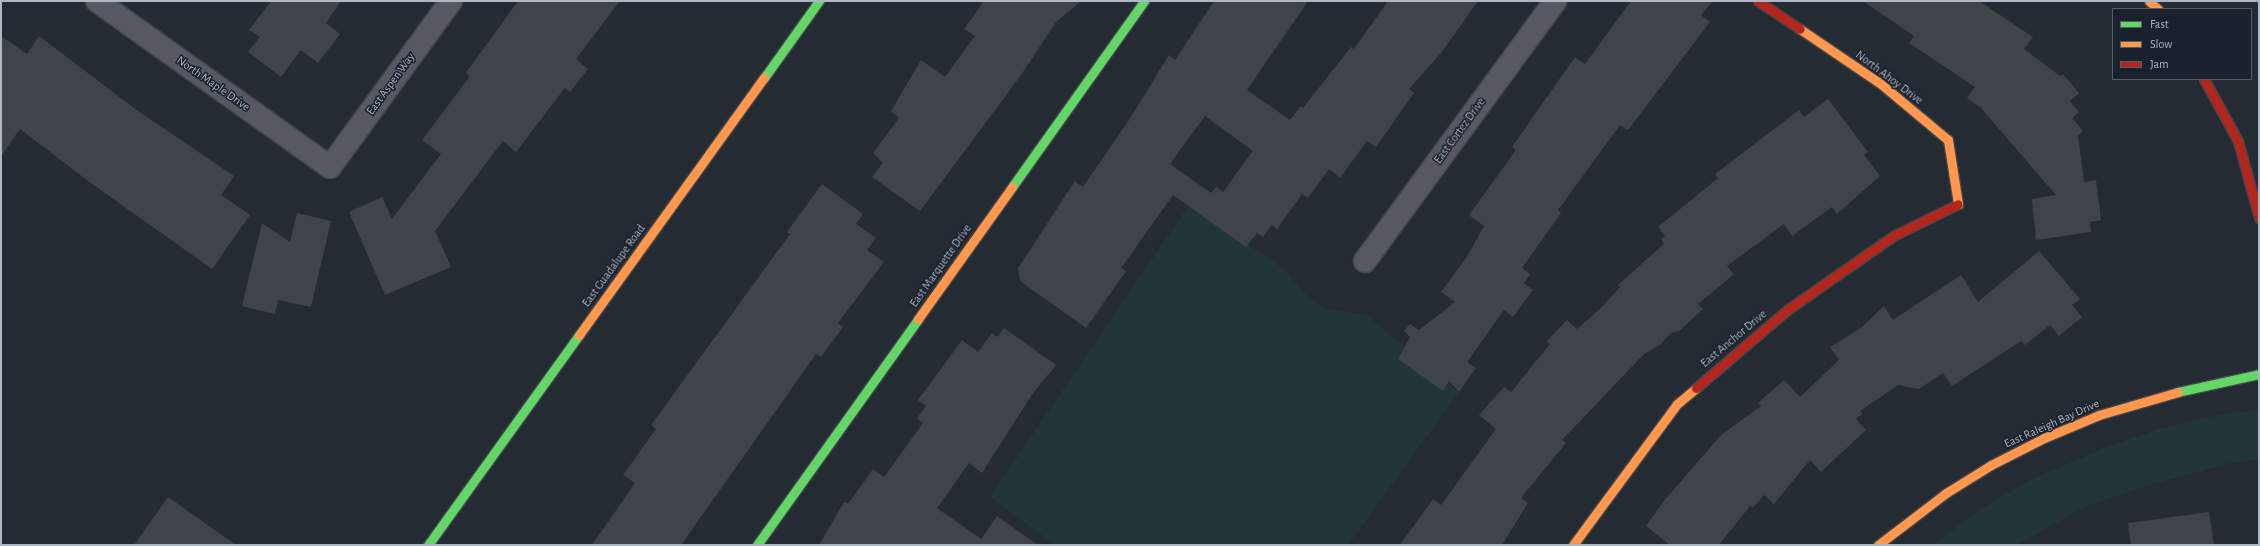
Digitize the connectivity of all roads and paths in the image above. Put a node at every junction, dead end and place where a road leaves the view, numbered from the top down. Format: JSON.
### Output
{"nodes":[{"id":1,"x":97,"y":1,"type":"edge"},
{"id":2,"x":451,"y":1,"type":"edge"},
{"id":3,"x":820,"y":1,"type":"edge"},
{"id":4,"x":1144,"y":1,"type":"edge"},
{"id":5,"x":1555,"y":1,"type":"edge"},
{"id":6,"x":1758,"y":1,"type":"edge"},
{"id":7,"x":2149,"y":1,"type":"edge"},
{"id":8,"x":2157,"y":8,"type":"edge"},
{"id":9,"x":2205,"y":80,"type":"edge"},
{"id":10,"x":330,"y":167,"type":"joint"},
{"id":11,"x":1959,"y":204,"type":"joint"},
{"id":12,"x":2259,"y":218,"type":"edge"},
{"id":13,"x":1365,"y":261,"type":"dead end"},
{"id":14,"x":2259,"y":374,"type":"edge"},
{"id":15,"x":428,"y":545,"type":"edge"},
{"id":16,"x":757,"y":545,"type":"edge"},
{"id":17,"x":1573,"y":545,"type":"edge"},
{"id":18,"x":1878,"y":545,"type":"edge"}],
"edges":[{"from":1,"to":10,"type":"street","name":"North Maple Drive"},
{"from":2,"to":10,"type":"street","name":"East Aspen Way"},
{"from":3,"to":15,"type":"street","name":"East Guadalupe Road"},
{"from":4,"to":16,"type":"street","name":"East Marquette Drive"},
{"from":5,"to":13,"type":"street","name":"East Cortez Drive"},
{"from":6,"to":11,"type":"street","name":"North Ahoy Drive"},
{"from":7,"to":8,"type":"street"},
{"from":9,"to":12,"type":"street"},
{"from":11,"to":17,"type":"street","name":"East Anchor Drive"},
{"from":14,"to":18,"type":"street","name":"East Raleigh Bay Drive"}]}
